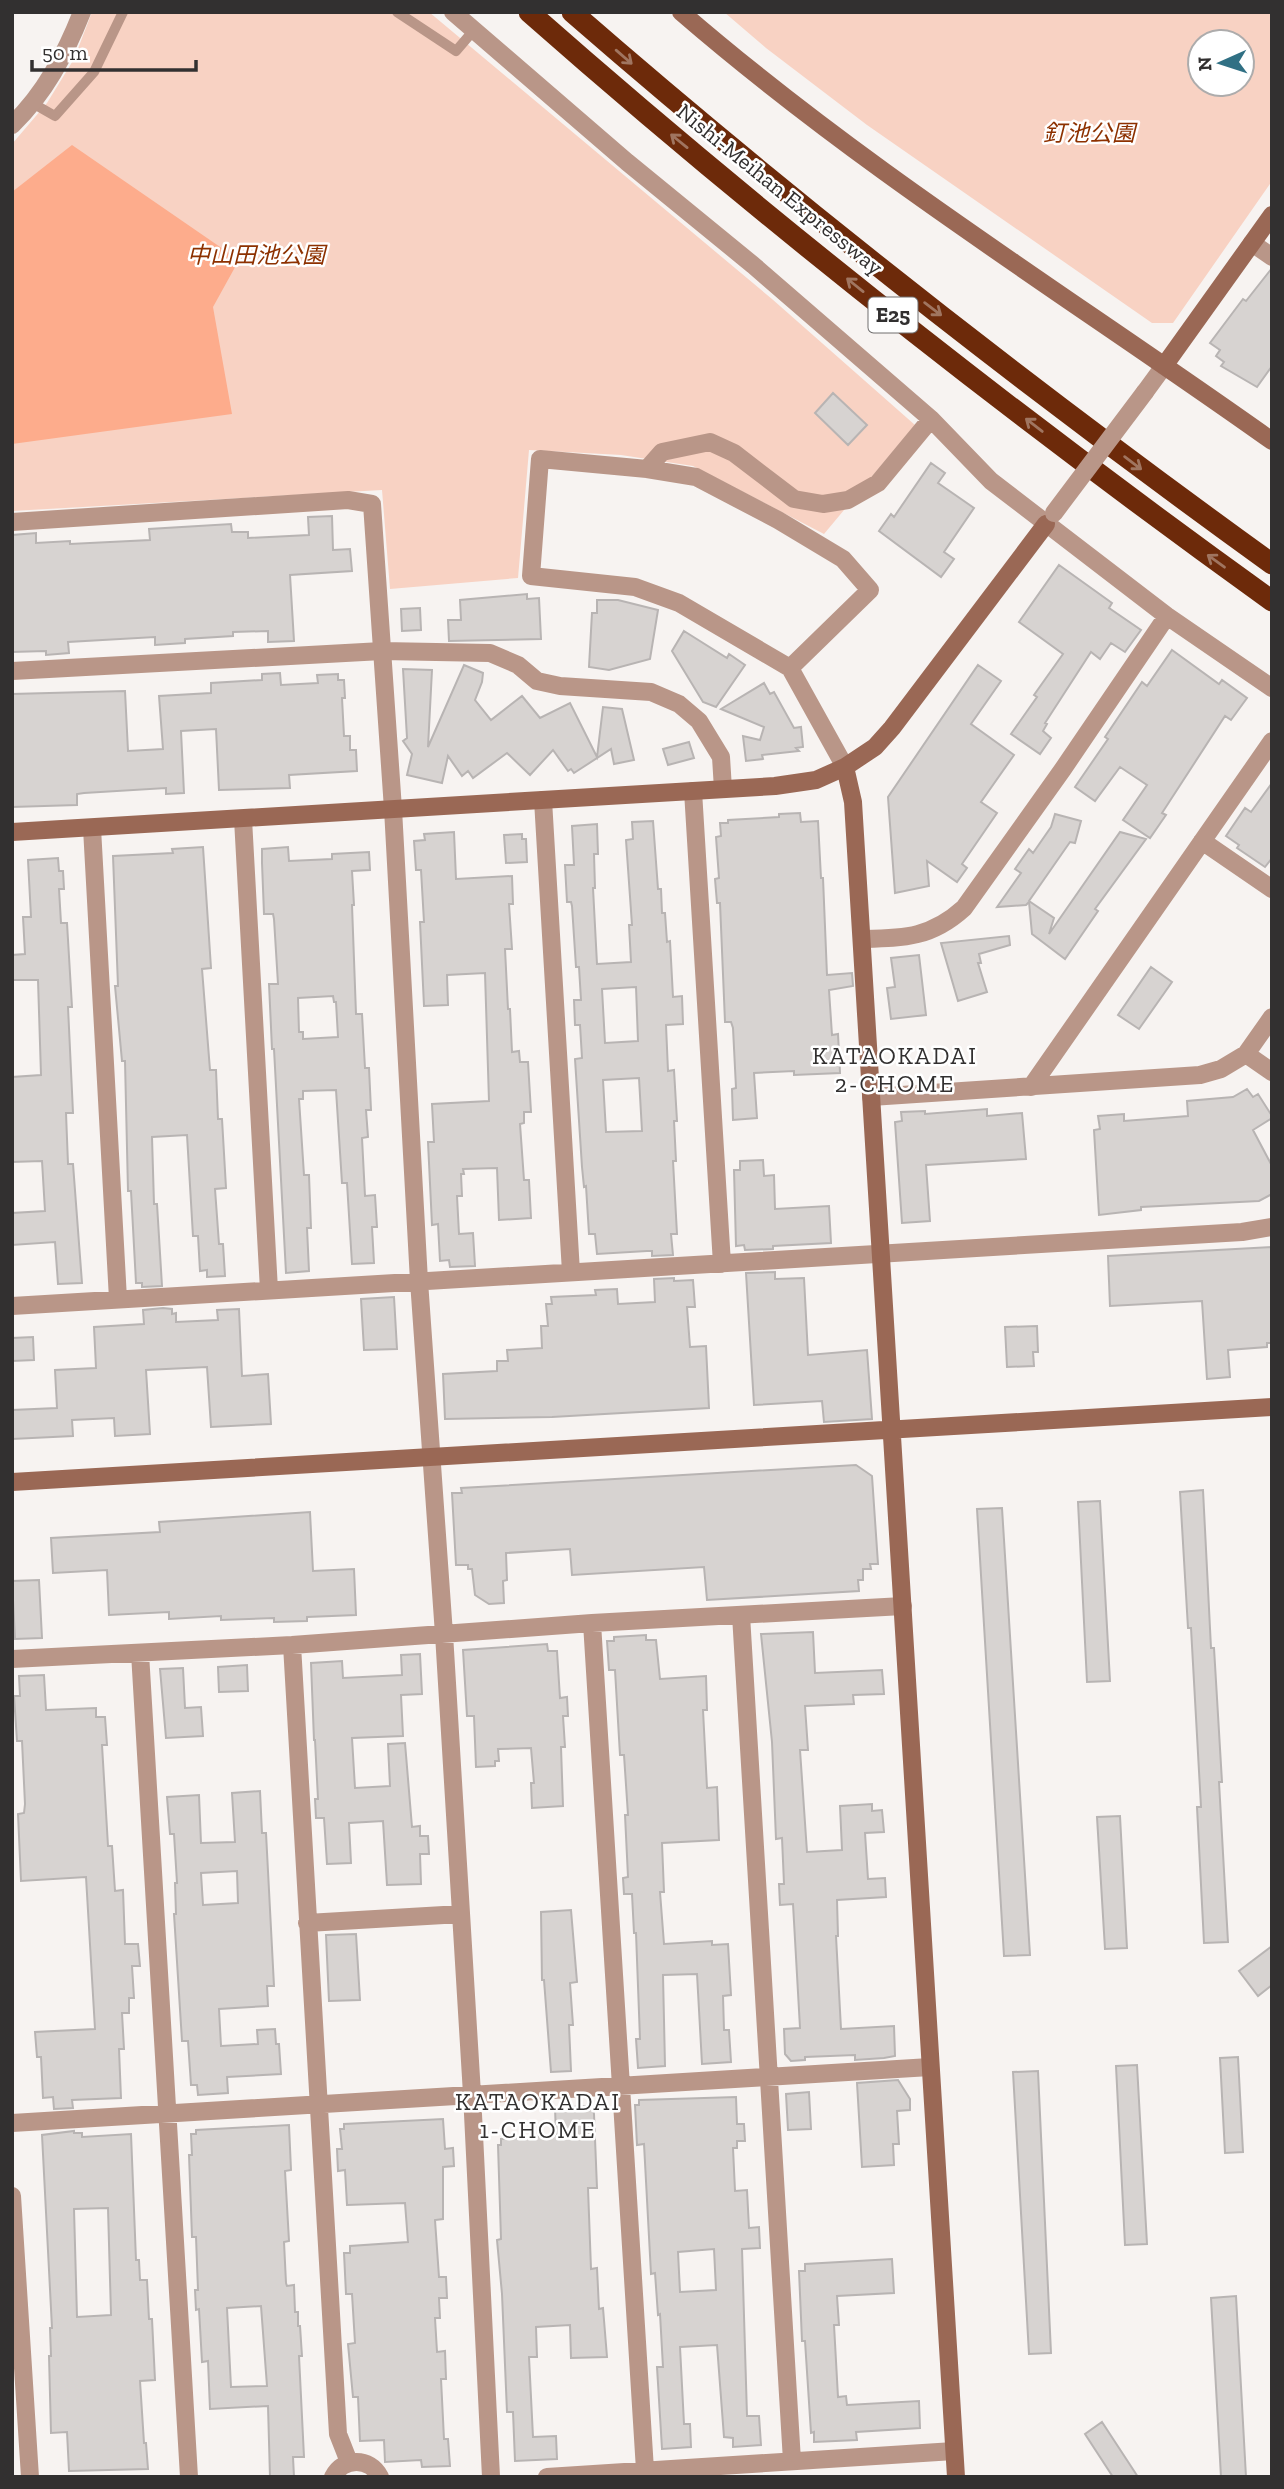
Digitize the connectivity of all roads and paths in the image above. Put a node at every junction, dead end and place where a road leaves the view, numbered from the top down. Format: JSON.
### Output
{"nodes":[{"id":1,"x":82,"y":12,"type":"edge"},
{"id":2,"x":123,"y":12,"type":"edge"},
{"id":3,"x":397,"y":12,"type":"edge"},
{"id":4,"x":453,"y":12,"type":"edge"},
{"id":5,"x":529,"y":12,"type":"edge"},
{"id":6,"x":572,"y":12,"type":"edge"},
{"id":7,"x":681,"y":12,"type":"edge"},
{"id":8,"x":474,"y":30,"type":"junction"},
{"id":9,"x":34,"y":104,"type":"junction"},
{"id":10,"x":12,"y":125,"type":"edge"},
{"id":11,"x":1272,"y":215,"type":"edge"},
{"id":12,"x":1252,"y":243,"type":"junction"},
{"id":13,"x":1272,"y":257,"type":"edge"},
{"id":14,"x":1164,"y":366,"type":"junction"},
{"id":15,"x":931,"y":419,"type":"junction"},
{"id":16,"x":1272,"y":441,"type":"edge"},
{"id":17,"x":647,"y":469,"type":"junction"},
{"id":18,"x":1050,"y":519,"type":"junction"},
{"id":19,"x":12,"y":522,"type":"edge"},
{"id":20,"x":1272,"y":564,"type":"edge"},
{"id":21,"x":1272,"y":601,"type":"edge"},
{"id":22,"x":1167,"y":616,"type":"junction"},
{"id":23,"x":382,"y":650,"type":"junction"},
{"id":24,"x":790,"y":668,"type":"junction"},
{"id":25,"x":12,"y":671,"type":"edge"},
{"id":26,"x":1272,"y":688,"type":"edge"},
{"id":27,"x":1272,"y":741,"type":"edge"},
{"id":28,"x":845,"y":767,"type":"junction"},
{"id":29,"x":723,"y":789,"type":"junction"},
{"id":30,"x":693,"y":791,"type":"junction"},
{"id":31,"x":543,"y":800,"type":"junction"},
{"id":32,"x":393,"y":809,"type":"junction"},
{"id":33,"x":243,"y":819,"type":"junction"},
{"id":34,"x":92,"y":828,"type":"junction"},
{"id":35,"x":12,"y":832,"type":"edge"},
{"id":36,"x":1202,"y":841,"type":"junction"},
{"id":37,"x":1272,"y":889,"type":"edge"},
{"id":38,"x":862,"y":939,"type":"junction"},
{"id":39,"x":1272,"y":1017,"type":"edge"},
{"id":40,"x":1246,"y":1054,"type":"junction"},
{"id":41,"x":1272,"y":1072,"type":"edge"},
{"id":42,"x":1031,"y":1087,"type":"junction"},
{"id":43,"x":871,"y":1097,"type":"junction"},
{"id":44,"x":1272,"y":1227,"type":"edge"},
{"id":45,"x":882,"y":1254,"type":"junction"},
{"id":46,"x":722,"y":1264,"type":"junction"},
{"id":47,"x":570,"y":1272,"type":"junction"},
{"id":48,"x":419,"y":1281,"type":"junction"},
{"id":49,"x":269,"y":1290,"type":"junction"},
{"id":50,"x":118,"y":1299,"type":"junction"},
{"id":51,"x":12,"y":1306,"type":"edge"},
{"id":52,"x":1272,"y":1407,"type":"edge"},
{"id":53,"x":892,"y":1429,"type":"junction"},
{"id":54,"x":431,"y":1458,"type":"junction"},
{"id":55,"x":12,"y":1482,"type":"edge"},
{"id":56,"x":903,"y":1606,"type":"junction"},
{"id":57,"x":741,"y":1615,"type":"junction"},
{"id":58,"x":592,"y":1623,"type":"junction"},
{"id":59,"x":444,"y":1634,"type":"junction"},
{"id":60,"x":292,"y":1645,"type":"junction"},
{"id":61,"x":140,"y":1653,"type":"junction"},
{"id":62,"x":12,"y":1659,"type":"edge"},
{"id":63,"x":461,"y":1914,"type":"junction"},
{"id":64,"x":307,"y":1923,"type":"junction"},
{"id":65,"x":930,"y":2067,"type":"junction"},
{"id":66,"x":770,"y":2076,"type":"junction"},
{"id":67,"x":620,"y":2085,"type":"junction"},
{"id":68,"x":472,"y":2094,"type":"junction"},
{"id":69,"x":319,"y":2104,"type":"junction"},
{"id":70,"x":168,"y":2113,"type":"junction"},
{"id":71,"x":12,"y":2123,"type":"edge"},
{"id":72,"x":12,"y":2196,"type":"edge"},
{"id":73,"x":14,"y":2242,"type":"edge"},
{"id":74,"x":954,"y":2451,"type":"junction"},
{"id":75,"x":792,"y":2461,"type":"junction"},
{"id":76,"x":349,"y":2462,"type":"junction"},
{"id":77,"x":645,"y":2470,"type":"junction"},
{"id":78,"x":30,"y":2477,"type":"edge"},
{"id":79,"x":190,"y":2477,"type":"edge"},
{"id":80,"x":333,"y":2477,"type":"edge"},
{"id":81,"x":380,"y":2477,"type":"edge"},
{"id":82,"x":491,"y":2477,"type":"edge"},
{"id":83,"x":547,"y":2477,"type":"edge"},
{"id":84,"x":956,"y":2477,"type":"edge"}],
"edges":[{"from":1,"to":9,"type":"street"},
{"from":2,"to":9,"type":"lane"},
{"from":3,"to":8,"type":"lane"},
{"from":4,"to":8,"type":"street"},
{"from":21,"to":5,"type":"highway","name":"Nishi-Meihan Expressway","number":"E25","one_way":true},
{"from":6,"to":20,"type":"highway","name":"Nishi-Meihan Expressway","number":"E25","one_way":true},
{"from":7,"to":14,"type":"street"},
{"from":8,"to":15,"type":"street"},
{"from":9,"to":10,"type":"street"},
{"from":11,"to":12,"type":"street"},
{"from":12,"to":13,"type":"street"},
{"from":12,"to":14,"type":"street"},
{"from":14,"to":16,"type":"street"},
{"from":14,"to":18,"type":"street","bridge":true},
{"from":15,"to":17,"type":"street"},
{"from":15,"to":18,"type":"street"},
{"from":17,"to":24,"type":"street"},
{"from":17,"to":24,"type":"street"},
{"from":18,"to":22,"type":"street"},
{"from":18,"to":28,"type":"street"},
{"from":19,"to":23,"type":"street"},
{"from":22,"to":26,"type":"street"},
{"from":22,"to":38,"type":"street"},
{"from":23,"to":25,"type":"street"},
{"from":23,"to":29,"type":"street"},
{"from":23,"to":32,"type":"street"},
{"from":24,"to":28,"type":"street"},
{"from":27,"to":36,"type":"street"},
{"from":28,"to":29,"type":"street"},
{"from":28,"to":38,"type":"street"},
{"from":29,"to":30,"type":"street"},
{"from":30,"to":31,"type":"street"},
{"from":30,"to":46,"type":"street"},
{"from":31,"to":32,"type":"street"},
{"from":31,"to":47,"type":"street"},
{"from":32,"to":33,"type":"street"},
{"from":32,"to":48,"type":"street"},
{"from":33,"to":34,"type":"street"},
{"from":33,"to":49,"type":"street"},
{"from":34,"to":35,"type":"street"},
{"from":34,"to":50,"type":"street"},
{"from":36,"to":37,"type":"street"},
{"from":36,"to":42,"type":"street"},
{"from":38,"to":43,"type":"street"},
{"from":39,"to":40,"type":"street"},
{"from":40,"to":41,"type":"street"},
{"from":40,"to":42,"type":"street"},
{"from":42,"to":43,"type":"street"},
{"from":43,"to":45,"type":"street"},
{"from":44,"to":45,"type":"street"},
{"from":45,"to":46,"type":"street"},
{"from":45,"to":53,"type":"street"},
{"from":46,"to":47,"type":"street"},
{"from":47,"to":48,"type":"street"},
{"from":48,"to":49,"type":"street"},
{"from":48,"to":54,"type":"street"},
{"from":49,"to":50,"type":"street"},
{"from":50,"to":51,"type":"street"},
{"from":52,"to":53,"type":"street"},
{"from":53,"to":54,"type":"street"},
{"from":53,"to":56,"type":"street"},
{"from":54,"to":55,"type":"street"},
{"from":54,"to":59,"type":"street"},
{"from":56,"to":57,"type":"street"},
{"from":56,"to":65,"type":"street"},
{"from":57,"to":58,"type":"street"},
{"from":57,"to":66,"type":"street"},
{"from":58,"to":59,"type":"street"},
{"from":58,"to":67,"type":"street"},
{"from":59,"to":60,"type":"street"},
{"from":59,"to":63,"type":"street"},
{"from":60,"to":61,"type":"street"},
{"from":60,"to":64,"type":"street"},
{"from":61,"to":62,"type":"street"},
{"from":61,"to":70,"type":"street"},
{"from":63,"to":64,"type":"street"},
{"from":63,"to":68,"type":"street"},
{"from":64,"to":69,"type":"street"},
{"from":65,"to":66,"type":"street"},
{"from":65,"to":74,"type":"street"},
{"from":66,"to":67,"type":"street"},
{"from":66,"to":75,"type":"street"},
{"from":67,"to":68,"type":"street"},
{"from":67,"to":77,"type":"street"},
{"from":68,"to":69,"type":"street"},
{"from":68,"to":82,"type":"street"},
{"from":69,"to":70,"type":"street"},
{"from":69,"to":76,"type":"street"},
{"from":70,"to":71,"type":"street"},
{"from":70,"to":79,"type":"street"},
{"from":72,"to":73,"type":"street"},
{"from":73,"to":78,"type":"street"},
{"from":74,"to":75,"type":"street"},
{"from":74,"to":84,"type":"street"},
{"from":75,"to":77,"type":"street"},
{"from":76,"to":80,"type":"street"},
{"from":76,"to":81,"type":"street"},
{"from":77,"to":83,"type":"street"}]}
